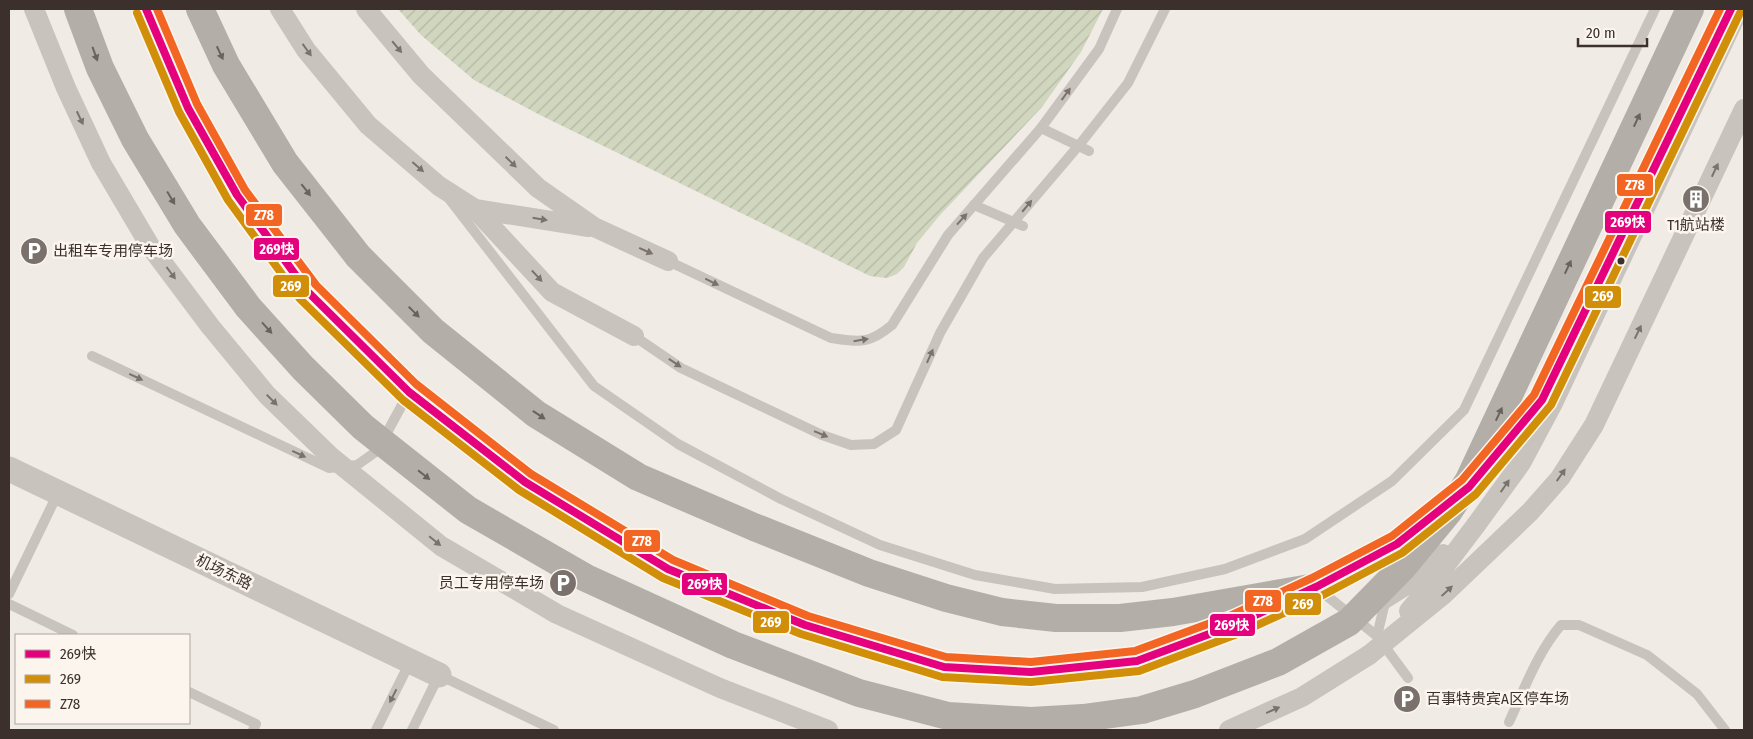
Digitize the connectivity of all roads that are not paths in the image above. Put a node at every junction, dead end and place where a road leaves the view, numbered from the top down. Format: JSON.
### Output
{"nodes":[{"id":1,"x":34,"y":9,"type":"edge"},
{"id":2,"x":78,"y":9,"type":"edge"},
{"id":3,"x":146,"y":9,"type":"edge"},
{"id":4,"x":200,"y":9,"type":"edge"},
{"id":5,"x":280,"y":9,"type":"edge"},
{"id":6,"x":366,"y":9,"type":"edge"},
{"id":7,"x":1117,"y":9,"type":"edge"},
{"id":8,"x":1165,"y":9,"type":"edge"},
{"id":9,"x":1655,"y":9,"type":"edge"},
{"id":10,"x":1690,"y":9,"type":"edge"},
{"id":11,"x":1739,"y":9,"type":"edge"},
{"id":12,"x":1744,"y":109,"type":"edge"},
{"id":13,"x":1040,"y":128,"type":"junction"},
{"id":14,"x":1089,"y":151,"type":"dead end"},
{"id":15,"x":439,"y":186,"type":"junction"},
{"id":16,"x":974,"y":206,"type":"junction"},
{"id":17,"x":475,"y":208,"type":"junction"},
{"id":18,"x":1023,"y":226,"type":"dead end"},
{"id":19,"x":594,"y":227,"type":"junction"},
{"id":20,"x":668,"y":261,"type":"joint"},
{"id":21,"x":634,"y":336,"type":"joint"},
{"id":22,"x":92,"y":356,"type":"dead end"},
{"id":23,"x":409,"y":392,"type":"junction"},
{"id":24,"x":9,"y":469,"type":"edge"},
{"id":25,"x":58,"y":492,"type":"junction"},
{"id":26,"x":1476,"y":525,"type":"junction"},
{"id":27,"x":1397,"y":544,"type":"joint"},
{"id":28,"x":1316,"y":587,"type":"junction"},
{"id":29,"x":9,"y":594,"type":"edge"},
{"id":30,"x":9,"y":604,"type":"edge"},
{"id":31,"x":1349,"y":622,"type":"junction"},
{"id":32,"x":72,"y":634,"type":"edge"},
{"id":33,"x":1377,"y":636,"type":"junction"},
{"id":34,"x":1369,"y":655,"type":"junction"},
{"id":35,"x":411,"y":661,"type":"junction"},
{"id":36,"x":439,"y":675,"type":"junction"},
{"id":37,"x":1408,"y":678,"type":"dead end"},
{"id":38,"x":190,"y":692,"type":"edge"},
{"id":39,"x":1509,"y":722,"type":"dead end"},
{"id":40,"x":253,"y":730,"type":"edge"},
{"id":41,"x":376,"y":730,"type":"edge"},
{"id":42,"x":412,"y":730,"type":"edge"},
{"id":43,"x":554,"y":730,"type":"edge"},
{"id":44,"x":828,"y":730,"type":"edge"},
{"id":45,"x":1229,"y":730,"type":"edge"},
{"id":46,"x":1725,"y":730,"type":"edge"}],
"edges":[{"from":1,"to":44,"type":"street","one_way":true,"bridge":true},
{"from":2,"to":31,"type":"highway","one_way":true,"bridge":true},
{"from":3,"to":23,"type":"main road"},
{"from":4,"to":28,"type":"highway","one_way":true},
{"from":5,"to":15,"type":"street","one_way":true},
{"from":6,"to":19,"type":"street","one_way":true},
{"from":13,"to":7,"type":"lane","one_way":true},
{"from":21,"to":8,"type":"lane","one_way":true},
{"from":9,"to":15,"type":"lane"},
{"from":31,"to":10,"type":"highway","one_way":true,"bridge":true},
{"from":26,"to":11,"type":"street","one_way":true},
{"from":34,"to":12,"type":"street","one_way":true,"bridge":true},
{"from":13,"to":14,"type":"lane","bridge":true},
{"from":13,"to":16,"type":"lane"},
{"from":15,"to":17,"type":"street"},
{"from":16,"to":18,"type":"lane","bridge":true},
{"from":20,"to":16,"type":"lane","one_way":true},
{"from":17,"to":19,"type":"street","one_way":true},
{"from":17,"to":21,"type":"street","one_way":true},
{"from":19,"to":20,"type":"street","one_way":true},
{"from":22,"to":23,"type":"lane","one_way":true},
{"from":23,"to":28,"type":"main road"},
{"from":24,"to":25,"type":"street","name":"机场东路"},
{"from":25,"to":29,"type":"lane"},
{"from":25,"to":35,"type":"street","name":"机场东路"},
{"from":26,"to":31,"type":"street","bridge":true},
{"from":26,"to":34,"type":"street","bridge":true},
{"from":27,"to":28,"type":"main road"},
{"from":27,"to":33,"type":"lane"},
{"from":28,"to":33,"type":"lane"},
{"from":30,"to":32,"type":"lane"},
{"from":33,"to":37,"type":"lane"},
{"from":45,"to":34,"type":"street","one_way":true},
{"from":35,"to":36,"type":"street","name":"机场东路"},
{"from":35,"to":41,"type":"lane","one_way":true},
{"from":36,"to":42,"type":"lane"},
{"from":36,"to":43,"type":"lane"},
{"from":38,"to":40,"type":"lane"},
{"from":39,"to":46,"type":"lane"}]}
